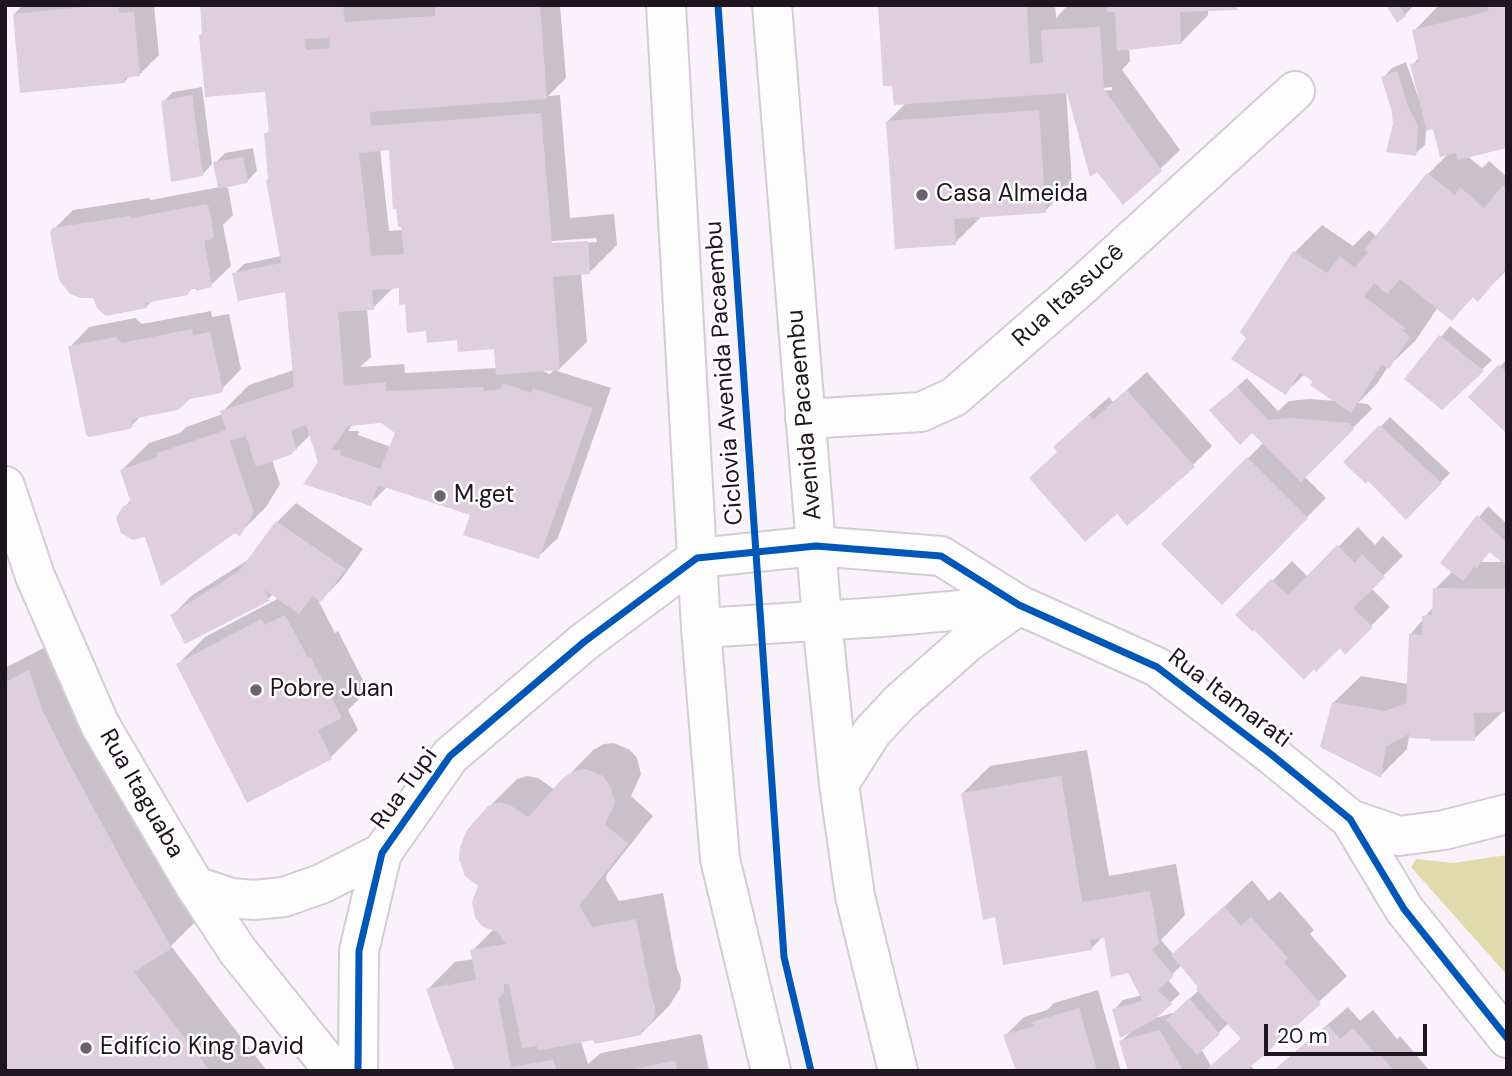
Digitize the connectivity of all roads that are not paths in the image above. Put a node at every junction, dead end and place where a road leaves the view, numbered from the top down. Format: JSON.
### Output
{"nodes":[{"id":1,"x":666,"y":5,"type":"edge"},
{"id":2,"x":772,"y":5,"type":"edge"},
{"id":3,"x":1294,"y":91,"type":"dead end"},
{"id":4,"x":805,"y":419,"type":"junction"},
{"id":5,"x":5,"y":486,"type":"edge"},
{"id":6,"x":816,"y":546,"type":"junction"},
{"id":7,"x":697,"y":558,"type":"junction"},
{"id":8,"x":1019,"y":605,"type":"junction"},
{"id":9,"x":822,"y":620,"type":"junction"},
{"id":10,"x":701,"y":628,"type":"junction"},
{"id":11,"x":839,"y":784,"type":"junction"},
{"id":12,"x":1507,"y":814,"type":"edge"},
{"id":13,"x":1350,"y":819,"type":"junction"},
{"id":14,"x":382,"y":853,"type":"junction"},
{"id":15,"x":195,"y":886,"type":"junction"},
{"id":16,"x":1507,"y":1038,"type":"edge"},
{"id":17,"x":334,"y":1071,"type":"edge"},
{"id":18,"x":358,"y":1071,"type":"edge"},
{"id":19,"x":771,"y":1071,"type":"edge"},
{"id":20,"x":898,"y":1071,"type":"edge"}],
"edges":[{"from":1,"to":7,"type":"street"},
{"from":2,"to":4,"type":"street","name":"Avenida Pacaembu"},
{"from":3,"to":4,"type":"street","name":"Rua Itassucê"},
{"from":4,"to":6,"type":"street","name":"Avenida Pacaembu"},
{"from":5,"to":15,"type":"street","name":"Rua Itaguaba"},
{"from":6,"to":7,"type":"street","name":"Rua Itamarati"},
{"from":6,"to":8,"type":"street","name":"Rua Itamarati"},
{"from":6,"to":9,"type":"street","name":"Avenida Pacaembu"},
{"from":7,"to":10,"type":"street"},
{"from":7,"to":14,"type":"street","name":"Rua Tupi"},
{"from":8,"to":9,"type":"street","name":"Rua Itamarati"},
{"from":8,"to":11,"type":"street"},
{"from":8,"to":13,"type":"street","name":"Rua Itamarati"},
{"from":9,"to":10,"type":"street","name":"Rua Itamarati"},
{"from":9,"to":11,"type":"street","name":"Avenida Pacaembu"},
{"from":10,"to":19,"type":"street"},
{"from":11,"to":20,"type":"street","name":"Avenida Pacaembu"},
{"from":12,"to":13,"type":"street"},
{"from":13,"to":16,"type":"street","name":"Rua Itamarati"},
{"from":14,"to":15,"type":"street","name":"Rua Tupi"},
{"from":14,"to":18,"type":"street","name":"Rua Tupi"},
{"from":15,"to":17,"type":"street","name":"Rua Itaguaba"}]}
